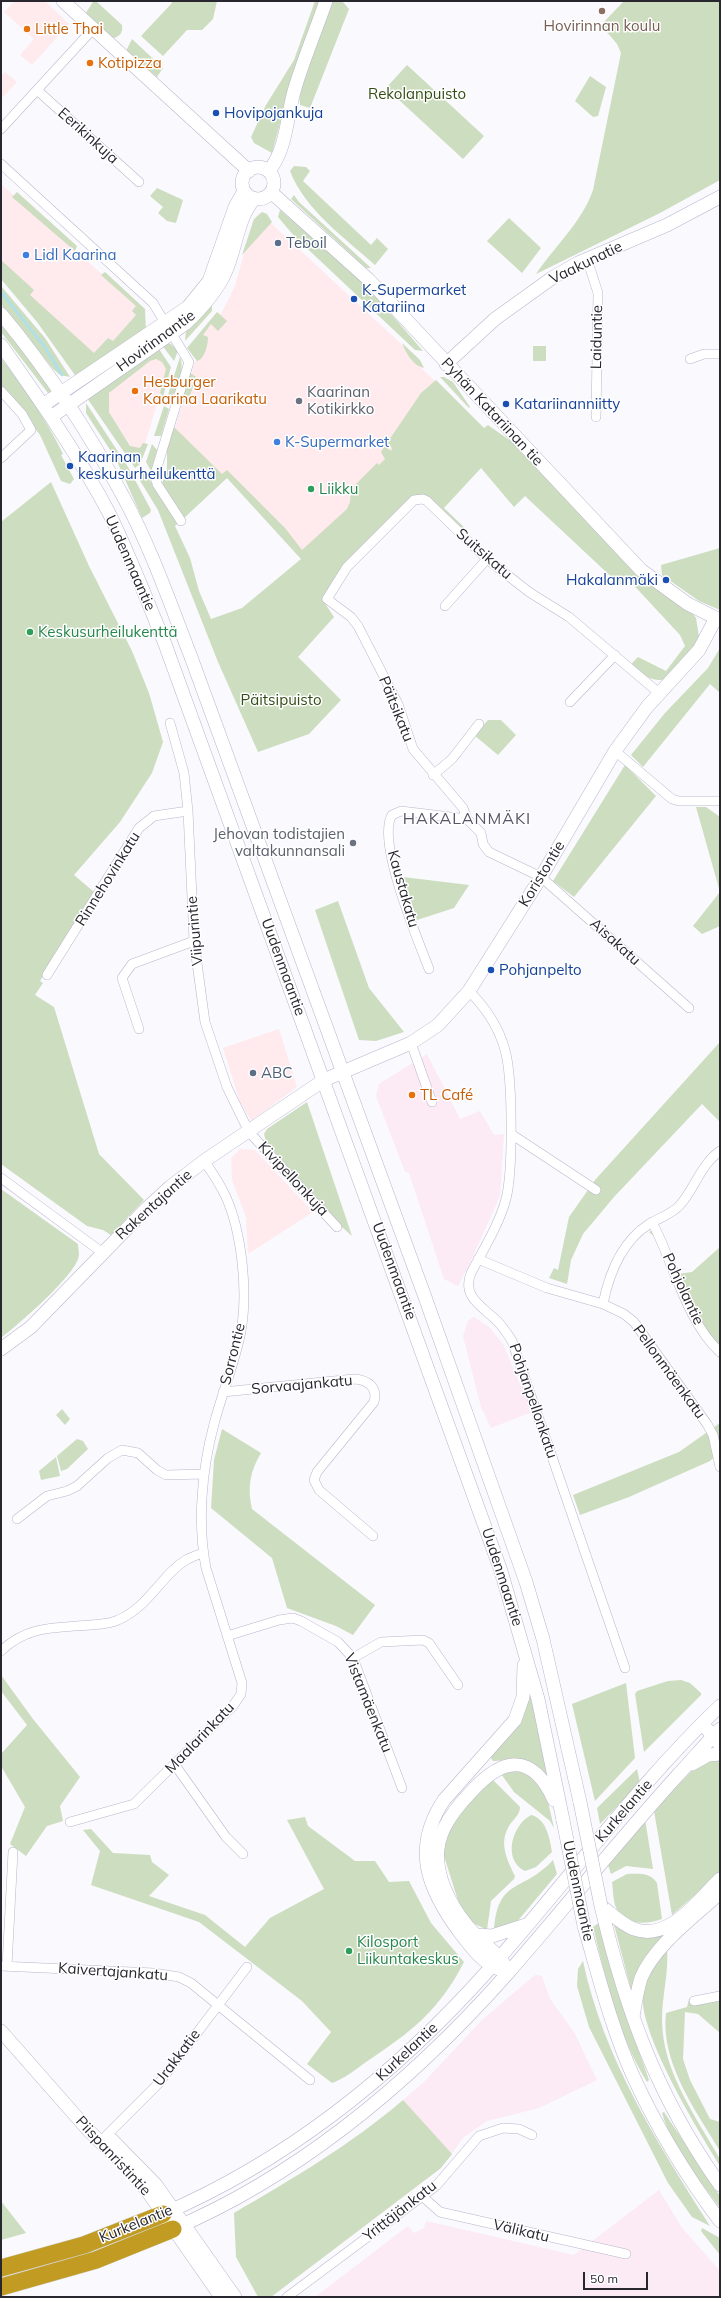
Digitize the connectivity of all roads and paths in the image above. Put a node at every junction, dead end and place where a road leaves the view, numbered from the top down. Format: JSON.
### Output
{"nodes":[{"id":1,"x":63,"y":1,"type":"edge"},
{"id":2,"x":326,"y":1,"type":"edge"},
{"id":3,"x":93,"y":29,"type":"junction"},
{"id":4,"x":37,"y":90,"type":"junction"},
{"id":5,"x":1,"y":129,"type":"edge"},
{"id":6,"x":1,"y":164,"type":"edge"},
{"id":7,"x":249,"y":171,"type":"junction"},
{"id":8,"x":269,"y":171,"type":"junction"},
{"id":9,"x":139,"y":182,"type":"dead end"},
{"id":10,"x":272,"y":193,"type":"junction"},
{"id":11,"x":249,"y":195,"type":"junction"},
{"id":12,"x":720,"y":197,"type":"edge"},
{"id":13,"x":587,"y":259,"type":"junction"},
{"id":14,"x":1,"y":314,"type":"edge"},
{"id":15,"x":169,"y":327,"type":"junction"},
{"id":16,"x":1,"y":345,"type":"edge"},
{"id":17,"x":720,"y":354,"type":"edge"},
{"id":18,"x":690,"y":359,"type":"dead end"},
{"id":19,"x":446,"y":364,"type":"junction"},
{"id":20,"x":1,"y":391,"type":"edge"},
{"id":21,"x":60,"y":393,"type":"junction"},
{"id":22,"x":68,"y":404,"type":"junction"},
{"id":23,"x":43,"y":405,"type":"junction"},
{"id":24,"x":51,"y":417,"type":"junction"},
{"id":25,"x":596,"y":417,"type":"dead end"},
{"id":26,"x":1,"y":458,"type":"edge"},
{"id":27,"x":182,"y":521,"type":"dead end"},
{"id":28,"x":487,"y":560,"type":"junction"},
{"id":29,"x":327,"y":599,"type":"joint"},
{"id":30,"x":445,"y":606,"type":"dead end"},
{"id":31,"x":718,"y":619,"type":"edge"},
{"id":32,"x":615,"y":655,"type":"junction"},
{"id":33,"x":659,"y":693,"type":"junction"},
{"id":34,"x":570,"y":702,"type":"dead end"},
{"id":35,"x":170,"y":723,"type":"dead end"},
{"id":36,"x":479,"y":724,"type":"dead end"},
{"id":37,"x":615,"y":751,"type":"junction"},
{"id":38,"x":433,"y":775,"type":"junction"},
{"id":39,"x":720,"y":801,"type":"edge"},
{"id":40,"x":188,"y":811,"type":"junction"},
{"id":41,"x":467,"y":819,"type":"junction"},
{"id":42,"x":541,"y":877,"type":"junction"},
{"id":43,"x":194,"y":941,"type":"junction"},
{"id":44,"x":429,"y":969,"type":"dead end"},
{"id":45,"x":47,"y":975,"type":"dead end"},
{"id":46,"x":469,"y":991,"type":"junction"},
{"id":47,"x":689,"y":1008,"type":"dead end"},
{"id":48,"x":139,"y":1029,"type":"dead end"},
{"id":49,"x":412,"y":1043,"type":"junction"},
{"id":50,"x":342,"y":1071,"type":"junction"},
{"id":51,"x":324,"y":1080,"type":"junction"},
{"id":52,"x":432,"y":1102,"type":"dead end"},
{"id":53,"x":249,"y":1132,"type":"junction"},
{"id":54,"x":511,"y":1134,"type":"junction"},
{"id":55,"x":720,"y":1151,"type":"edge"},
{"id":56,"x":204,"y":1161,"type":"junction"},
{"id":57,"x":1,"y":1178,"type":"edge"},
{"id":58,"x":596,"y":1190,"type":"dead end"},
{"id":59,"x":652,"y":1222,"type":"junction"},
{"id":60,"x":337,"y":1227,"type":"dead end"},
{"id":61,"x":103,"y":1253,"type":"junction"},
{"id":62,"x":478,"y":1259,"type":"junction"},
{"id":63,"x":603,"y":1304,"type":"junction"},
{"id":64,"x":1,"y":1349,"type":"edge"},
{"id":65,"x":720,"y":1352,"type":"edge"},
{"id":66,"x":223,"y":1392,"type":"junction"},
{"id":67,"x":720,"y":1467,"type":"edge"},
{"id":68,"x":204,"y":1474,"type":"junction"},
{"id":69,"x":17,"y":1519,"type":"dead end"},
{"id":70,"x":373,"y":1536,"type":"dead end"},
{"id":71,"x":203,"y":1553,"type":"junction"},
{"id":72,"x":227,"y":1636,"type":"junction"},
{"id":73,"x":524,"y":1648,"type":"junction"},
{"id":74,"x":1,"y":1651,"type":"edge"},
{"id":75,"x":353,"y":1658,"type":"junction"},
{"id":76,"x":624,"y":1668,"type":"dead end"},
{"id":77,"x":458,"y":1685,"type":"dead end"},
{"id":78,"x":720,"y":1706,"type":"edge"},
{"id":79,"x":703,"y":1723,"type":"junction"},
{"id":80,"x":718,"y":1735,"type":"edge"},
{"id":81,"x":720,"y":1754,"type":"edge"},
{"id":82,"x":175,"y":1765,"type":"junction"},
{"id":83,"x":681,"y":1772,"type":"junction"},
{"id":84,"x":402,"y":1788,"type":"dead end"},
{"id":85,"x":563,"y":1820,"type":"junction"},
{"id":86,"x":70,"y":1822,"type":"dead end"},
{"id":87,"x":14,"y":1852,"type":"dead end"},
{"id":88,"x":242,"y":1854,"type":"dead end"},
{"id":89,"x":720,"y":1879,"type":"edge"},
{"id":90,"x":720,"y":1893,"type":"edge"},
{"id":91,"x":601,"y":1906,"type":"junction"},
{"id":92,"x":529,"y":1923,"type":"junction"},
{"id":93,"x":476,"y":1935,"type":"junction"},
{"id":94,"x":496,"y":1962,"type":"junction"},
{"id":95,"x":4,"y":1966,"type":"edge"},
{"id":96,"x":247,"y":1967,"type":"dead end"},
{"id":97,"x":509,"y":1973,"type":"junction"},
{"id":98,"x":720,"y":1996,"type":"edge"},
{"id":99,"x":694,"y":2001,"type":"dead end"},
{"id":100,"x":218,"y":2004,"type":"junction"},
{"id":101,"x":632,"y":2019,"type":"junction"},
{"id":102,"x":1,"y":2031,"type":"edge"},
{"id":103,"x":310,"y":2080,"type":"dead end"},
{"id":104,"x":532,"y":2135,"type":"dead end"},
{"id":105,"x":104,"y":2139,"type":"junction"},
{"id":106,"x":720,"y":2185,"type":"edge"},
{"id":107,"x":422,"y":2196,"type":"junction"},
{"id":108,"x":168,"y":2212,"type":"junction"},
{"id":109,"x":720,"y":2221,"type":"edge"},
{"id":110,"x":179,"y":2227,"type":"junction"},
{"id":111,"x":626,"y":2254,"type":"dead end"},
{"id":112,"x":1,"y":2268,"type":"edge"},
{"id":113,"x":1,"y":2287,"type":"edge"},
{"id":114,"x":221,"y":2297,"type":"edge"},
{"id":115,"x":235,"y":2297,"type":"edge"},
{"id":116,"x":288,"y":2297,"type":"edge"}],
"edges":[{"from":1,"to":3,"type":"main road"},
{"from":2,"to":8,"type":"main road"},
{"from":3,"to":4,"type":"street"},
{"from":3,"to":7,"type":"main road"},
{"from":4,"to":5,"type":"street"},
{"from":4,"to":9,"type":"street","name":"Eerikinkuja"},
{"from":6,"to":15,"type":"street"},
{"from":7,"to":8,"type":"main road"},
{"from":7,"to":11,"type":"main road"},
{"from":8,"to":10,"type":"main road"},
{"from":10,"to":11,"type":"main road"},
{"from":10,"to":19,"type":"main road","name":"Pyhän Katariinan tie"},
{"from":11,"to":15,"type":"main road","name":"Hovirinnantie"},
{"from":12,"to":13,"type":"main road","name":"Vaakunatie"},
{"from":13,"to":19,"type":"main road","name":"Vaakunatie"},
{"from":13,"to":25,"type":"street","name":"Laiduntie"},
{"from":14,"to":21,"type":"main road","name":"Uudenmaantie"},
{"from":15,"to":21,"type":"main road","name":"Hovirinnantie"},
{"from":15,"to":22,"type":"main road","name":"Hovirinnantie"},
{"from":15,"to":27,"type":"street"},
{"from":16,"to":23,"type":"main road","name":"Uudenmaantie"},
{"from":17,"to":18,"type":"street"},
{"from":19,"to":31,"type":"main road","name":"Pyhän Katariinan tie"},
{"from":20,"to":26,"type":"street"},
{"from":21,"to":22,"type":"main road","name":"Uudenmaantie"},
{"from":21,"to":23,"type":"main road","name":"Hovirinnantie"},
{"from":22,"to":24,"type":"main road","name":"Hovirinnantie"},
{"from":22,"to":50,"type":"main road","name":"Uudenmaantie"},
{"from":23,"to":24,"type":"main road","name":"Uudenmaantie"},
{"from":24,"to":51,"type":"main road","name":"Uudenmaantie"},
{"from":28,"to":29,"type":"street","name":"Suitsikatu"},
{"from":28,"to":30,"type":"street"},
{"from":28,"to":32,"type":"street","name":"Suitsikatu"},
{"from":29,"to":38,"type":"street","name":"Päitsikatu"},
{"from":31,"to":33,"type":"main road","name":"Koristontie"},
{"from":32,"to":33,"type":"street","name":"Suitsikatu"},
{"from":32,"to":34,"type":"street"},
{"from":33,"to":37,"type":"main road","name":"Koristontie"},
{"from":35,"to":40,"type":"street","name":"Viipurintie"},
{"from":36,"to":38,"type":"street"},
{"from":37,"to":39,"type":"street"},
{"from":37,"to":42,"type":"main road","name":"Koristontie"},
{"from":38,"to":41,"type":"street","name":"Päitsikatu"},
{"from":40,"to":43,"type":"street","name":"Viipurintie"},
{"from":40,"to":45,"type":"street","name":"Rinnehovinkatu"},
{"from":41,"to":42,"type":"street"},
{"from":41,"to":44,"type":"street","name":"Kaustakatu"},
{"from":42,"to":46,"type":"main road","name":"Koristontie"},
{"from":42,"to":47,"type":"street","name":"Aisakatu"},
{"from":43,"to":48,"type":"street"},
{"from":43,"to":53,"type":"street","name":"Viipurintie"},
{"from":46,"to":49,"type":"main road","name":"Koristontie"},
{"from":46,"to":54,"type":"street","name":"Pohjanpellonkatu"},
{"from":49,"to":50,"type":"main road","name":"Koristontie"},
{"from":49,"to":52,"type":"street"},
{"from":50,"to":51,"type":"main road","name":"Koristontie"},
{"from":50,"to":91,"type":"main road","name":"Uudenmaantie","bridge":true},
{"from":51,"to":53,"type":"main road","name":"Rakentajantie"},
{"from":51,"to":73,"type":"main road","name":"Uudenmaantie"},
{"from":53,"to":56,"type":"main road","name":"Rakentajantie"},
{"from":53,"to":60,"type":"street","name":"Kivipellonkuja"},
{"from":54,"to":58,"type":"street"},
{"from":54,"to":62,"type":"street","name":"Pohjanpellonkatu"},
{"from":55,"to":59,"type":"street"},
{"from":56,"to":61,"type":"main road","name":"Rakentajantie"},
{"from":56,"to":66,"type":"street","name":"Sorrontie"},
{"from":57,"to":61,"type":"street"},
{"from":59,"to":63,"type":"street"},
{"from":59,"to":65,"type":"street","name":"Pohjolantie"},
{"from":61,"to":64,"type":"main road","name":"Rakentajantie"},
{"from":62,"to":63,"type":"street","name":"Pellonmäenkatu"},
{"from":62,"to":76,"type":"street","name":"Pohjanpellonkatu"},
{"from":63,"to":67,"type":"street","name":"Pellonmäenkatu"},
{"from":66,"to":68,"type":"street","name":"Sorrontie"},
{"from":66,"to":70,"type":"street","name":"Sorvaajankatu"},
{"from":68,"to":69,"type":"street"},
{"from":68,"to":71,"type":"street","name":"Sorrontie"},
{"from":71,"to":72,"type":"street","name":"Maalarinkatu"},
{"from":71,"to":74,"type":"street"},
{"from":72,"to":75,"type":"street","name":"Vistamäenkatu"},
{"from":72,"to":82,"type":"street","name":"Maalarinkatu"},
{"from":73,"to":85,"type":"main road","name":"Uudenmaantie"},
{"from":73,"to":94,"type":"main road"},
{"from":75,"to":77,"type":"street"},
{"from":75,"to":84,"type":"street","name":"Vistamäenkatu"},
{"from":78,"to":79,"type":"main road","name":"Kurkelantie"},
{"from":79,"to":80,"type":"main road"},
{"from":79,"to":92,"type":"main road","name":"Kurkelantie"},
{"from":80,"to":83,"type":"main road","name":"Kurkelantie"},
{"from":81,"to":83,"type":"main road"},
{"from":82,"to":86,"type":"street","name":"Maalarinkatu"},
{"from":82,"to":88,"type":"street"},
{"from":83,"to":97,"type":"main road","name":"Kurkelantie"},
{"from":85,"to":93,"type":"main road"},
{"from":85,"to":109,"type":"main road","name":"Uudenmaantie","bridge":true},
{"from":87,"to":95,"type":"street"},
{"from":89,"to":91,"type":"main road"},
{"from":90,"to":101,"type":"main road"},
{"from":91,"to":101,"type":"main road","name":"Uudenmaantie"},
{"from":92,"to":93,"type":"main road"},
{"from":92,"to":94,"type":"main road","name":"Kurkelantie"},
{"from":93,"to":94,"type":"main road"},
{"from":94,"to":97,"type":"main road"},
{"from":94,"to":108,"type":"main road","name":"Kurkelantie"},
{"from":95,"to":100,"type":"street","name":"Kaivertajankatu"},
{"from":96,"to":100,"type":"street","name":"Urakkatie"},
{"from":97,"to":110,"type":"main road","name":"Kurkelantie"},
{"from":98,"to":99,"type":"street"},
{"from":100,"to":103,"type":"street","name":"Kaivertajankatu"},
{"from":100,"to":105,"type":"street","name":"Urakkatie"},
{"from":101,"to":106,"type":"main road","name":"Uudenmaantie"},
{"from":102,"to":105,"type":"main road","name":"Piispanristintie"},
{"from":104,"to":107,"type":"street","name":"Yrittäjänkatu"},
{"from":105,"to":108,"type":"main road","name":"Piispanristintie"},
{"from":107,"to":111,"type":"street","name":"Välikatu"},
{"from":107,"to":116,"type":"street","name":"Yrittäjänkatu"},
{"from":108,"to":110,"type":"main road","name":"Piispanristintie"},
{"from":108,"to":112,"type":"highway","name":"Kurkelantie"},
{"from":110,"to":113,"type":"highway","name":"Kurkelantie"},
{"from":110,"to":114,"type":"main road","name":"Piispanristintie"},
{"from":110,"to":115,"type":"main road","name":"Piispanristintie"}]}
